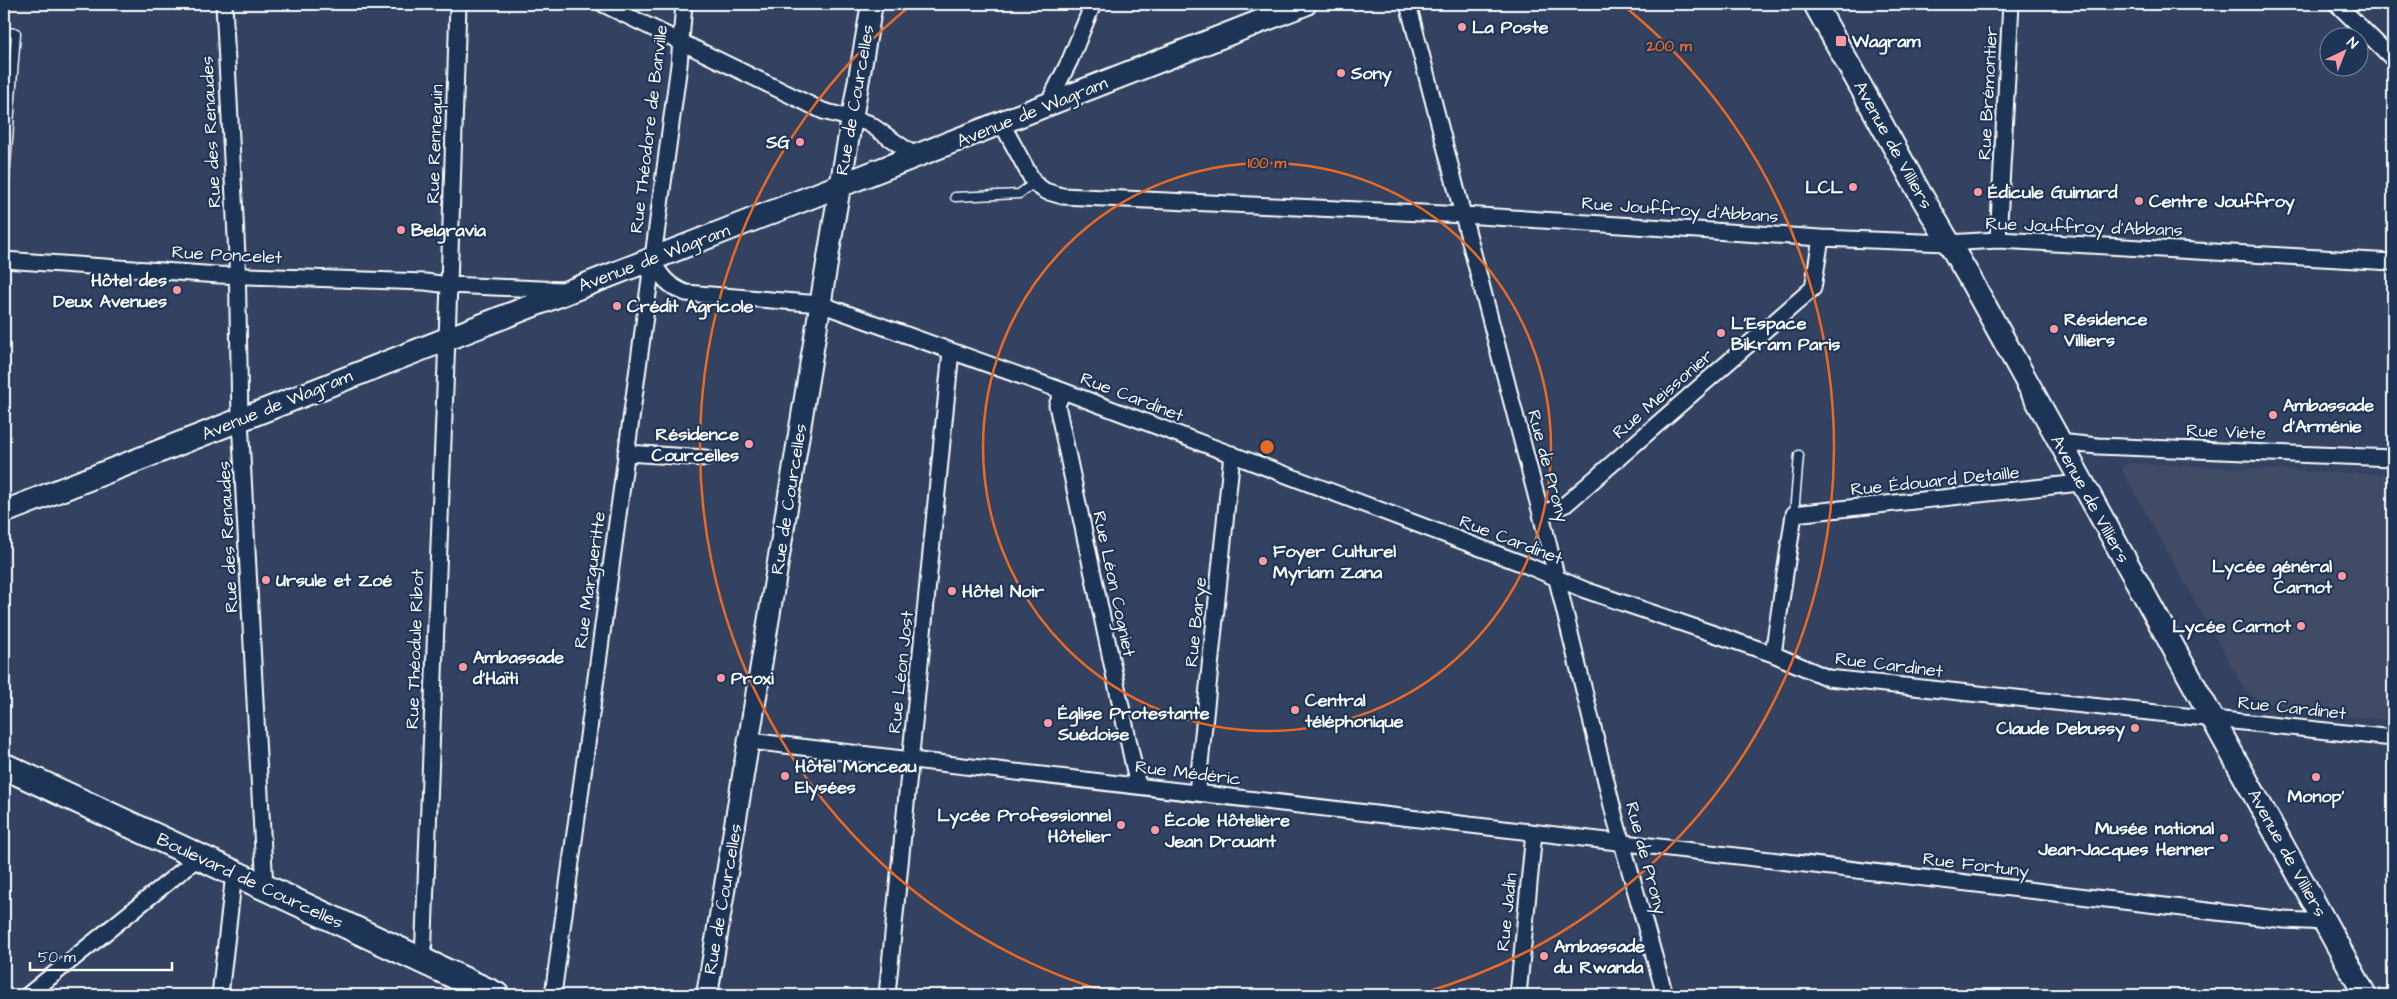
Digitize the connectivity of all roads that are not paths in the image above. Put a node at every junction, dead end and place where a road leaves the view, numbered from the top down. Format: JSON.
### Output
{"nodes":[{"id":1,"x":224,"y":4,"type":"edge"},
{"id":2,"x":458,"y":4,"type":"edge"},
{"id":3,"x":603,"y":4,"type":"edge"},
{"id":4,"x":684,"y":4,"type":"edge"},
{"id":5,"x":872,"y":4,"type":"edge"},
{"id":6,"x":1093,"y":4,"type":"edge"},
{"id":7,"x":1305,"y":4,"type":"edge"},
{"id":8,"x":1408,"y":4,"type":"edge"},
{"id":9,"x":1814,"y":4,"type":"edge"},
{"id":10,"x":2011,"y":4,"type":"edge"},
{"id":11,"x":2337,"y":4,"type":"edge"},
{"id":12,"x":4,"y":32,"type":"edge"},
{"id":13,"x":682,"y":42,"type":"junction"},
{"id":14,"x":2393,"y":59,"type":"edge"},
{"id":15,"x":1048,"y":106,"type":"junction"},
{"id":16,"x":853,"y":119,"type":"junction"},
{"id":17,"x":1002,"y":124,"type":"junction"},
{"id":18,"x":917,"y":157,"type":"junction"},
{"id":19,"x":1034,"y":183,"type":"junction"},
{"id":20,"x":840,"y":186,"type":"junction"},
{"id":21,"x":4,"y":191,"type":"edge"},
{"id":22,"x":955,"y":196,"type":"dead end"},
{"id":23,"x":1464,"y":215,"type":"junction"},
{"id":24,"x":1821,"y":238,"type":"junction"},
{"id":25,"x":1998,"y":240,"type":"junction"},
{"id":26,"x":1948,"y":243,"type":"junction"},
{"id":27,"x":4,"y":260,"type":"edge"},
{"id":28,"x":652,"y":260,"type":"junction"},
{"id":29,"x":2393,"y":262,"type":"edge"},
{"id":30,"x":237,"y":275,"type":"junction"},
{"id":31,"x":449,"y":285,"type":"junction"},
{"id":32,"x":571,"y":291,"type":"junction"},
{"id":33,"x":820,"y":304,"type":"junction"},
{"id":34,"x":446,"y":338,"type":"junction"},
{"id":35,"x":951,"y":351,"type":"junction"},
{"id":36,"x":1063,"y":391,"type":"junction"},
{"id":37,"x":240,"y":419,"type":"junction"},
{"id":38,"x":2058,"y":442,"type":"junction"},
{"id":39,"x":626,"y":453,"type":"junction"},
{"id":40,"x":1232,"y":454,"type":"junction"},
{"id":41,"x":1799,"y":455,"type":"dead end"},
{"id":42,"x":706,"y":458,"type":"dead end"},
{"id":43,"x":2393,"y":458,"type":"edge"},
{"id":44,"x":2080,"y":483,"type":"junction"},
{"id":45,"x":4,"y":512,"type":"edge"},
{"id":46,"x":1542,"y":514,"type":"junction"},
{"id":47,"x":1794,"y":514,"type":"junction"},
{"id":48,"x":1556,"y":577,"type":"junction"},
{"id":49,"x":1773,"y":654,"type":"junction"},
{"id":50,"x":2213,"y":719,"type":"junction"},
{"id":51,"x":2393,"y":738,"type":"edge"},
{"id":52,"x":750,"y":741,"type":"junction"},
{"id":53,"x":912,"y":760,"type":"junction"},
{"id":54,"x":4,"y":766,"type":"edge"},
{"id":55,"x":1138,"y":786,"type":"junction"},
{"id":56,"x":1197,"y":793,"type":"junction"},
{"id":57,"x":1534,"y":832,"type":"junction"},
{"id":58,"x":1622,"y":843,"type":"junction"},
{"id":59,"x":199,"y":857,"type":"junction"},
{"id":60,"x":234,"y":874,"type":"junction"},
{"id":61,"x":265,"y":888,"type":"junction"},
{"id":62,"x":2325,"y":922,"type":"junction"},
{"id":63,"x":422,"y":962,"type":"junction"},
{"id":64,"x":28,"y":995,"type":"edge"},
{"id":65,"x":220,"y":995,"type":"edge"},
{"id":66,"x":496,"y":995,"type":"edge"},
{"id":67,"x":553,"y":995,"type":"edge"},
{"id":68,"x":707,"y":995,"type":"edge"},
{"id":69,"x":887,"y":995,"type":"edge"},
{"id":70,"x":1518,"y":995,"type":"edge"},
{"id":71,"x":1665,"y":995,"type":"edge"},
{"id":72,"x":2365,"y":995,"type":"edge"}],
"edges":[{"from":1,"to":30,"type":"street","name":"Rue des Renaudes"},
{"from":2,"to":31,"type":"street","name":"Rue Rennequin"},
{"from":3,"to":13,"type":"street"},
{"from":4,"to":13,"type":"street","name":"Rue Théodore de Banville"},
{"from":5,"to":16,"type":"street","name":"Rue de Courcelles"},
{"from":6,"to":15,"type":"street"},
{"from":7,"to":15,"type":"main road","name":"Avenue de Wagram"},
{"from":8,"to":23,"type":"street","name":"Rue de Prony"},
{"from":9,"to":26,"type":"main road","name":"Avenue de Villiers"},
{"from":10,"to":25,"type":"street","name":"Rue Brémontier"},
{"from":11,"to":14,"type":"street"},
{"from":12,"to":21,"type":"lane"},
{"from":13,"to":16,"type":"street"},
{"from":13,"to":28,"type":"street","name":"Rue Théodore de Banville"},
{"from":15,"to":17,"type":"main road","name":"Avenue de Wagram"},
{"from":16,"to":18,"type":"street"},
{"from":16,"to":20,"type":"street","name":"Rue de Courcelles"},
{"from":17,"to":18,"type":"main road","name":"Avenue de Wagram"},
{"from":17,"to":19,"type":"street"},
{"from":18,"to":20,"type":"main road","name":"Avenue de Wagram"},
{"from":19,"to":22,"type":"lane"},
{"from":19,"to":23,"type":"street","name":"Rue Jouffroy d'Abbans"},
{"from":20,"to":28,"type":"main road","name":"Avenue de Wagram"},
{"from":20,"to":33,"type":"street","name":"Rue de Courcelles"},
{"from":23,"to":24,"type":"street","name":"Rue Jouffroy d'Abbans"},
{"from":23,"to":46,"type":"street","name":"Rue de Prony"},
{"from":24,"to":26,"type":"street","name":"Rue Jouffroy d'Abbans"},
{"from":24,"to":46,"type":"street","name":"Rue Meissonier"},
{"from":25,"to":26,"type":"street","name":"Rue Jouffroy d'Abbans"},
{"from":25,"to":29,"type":"street","name":"Rue Jouffroy d'Abbans"},
{"from":26,"to":38,"type":"main road","name":"Avenue de Villiers"},
{"from":27,"to":30,"type":"street","name":"Rue Poncelet"},
{"from":28,"to":32,"type":"main road","name":"Avenue de Wagram"},
{"from":28,"to":33,"type":"street","name":"Rue Cardinet"},
{"from":28,"to":39,"type":"street","name":"Rue Margueritte"},
{"from":30,"to":31,"type":"street","name":"Rue Poncelet"},
{"from":30,"to":37,"type":"street","name":"Rue des Renaudes"},
{"from":31,"to":32,"type":"street","name":"Rue Poncelet"},
{"from":31,"to":34,"type":"street","name":"Rue Rennequin"},
{"from":32,"to":34,"type":"main road","name":"Avenue de Wagram"},
{"from":33,"to":35,"type":"street","name":"Rue Cardinet"},
{"from":33,"to":52,"type":"street","name":"Rue de Courcelles"},
{"from":34,"to":37,"type":"main road","name":"Avenue de Wagram"},
{"from":34,"to":63,"type":"street","name":"Rue Théodule Ribot"},
{"from":35,"to":36,"type":"street","name":"Rue Cardinet"},
{"from":35,"to":53,"type":"street","name":"Rue Léon Jost"},
{"from":36,"to":40,"type":"street","name":"Rue Cardinet"},
{"from":36,"to":55,"type":"street","name":"Rue Léon Cogniet"},
{"from":37,"to":45,"type":"main road","name":"Avenue de Wagram"},
{"from":37,"to":61,"type":"street","name":"Rue des Renaudes"},
{"from":38,"to":43,"type":"street","name":"Rue Viète"},
{"from":38,"to":44,"type":"main road","name":"Avenue de Villiers"},
{"from":39,"to":42,"type":"street"},
{"from":39,"to":67,"type":"street","name":"Rue Margueritte"},
{"from":40,"to":48,"type":"street","name":"Rue Cardinet"},
{"from":40,"to":56,"type":"street","name":"Rue Barye"},
{"from":41,"to":47,"type":"lane"},
{"from":44,"to":47,"type":"street","name":"Rue Édouard Detaille"},
{"from":44,"to":50,"type":"main road","name":"Avenue de Villiers"},
{"from":46,"to":48,"type":"street","name":"Rue de Prony"},
{"from":47,"to":49,"type":"street"},
{"from":48,"to":49,"type":"street","name":"Rue Cardinet"},
{"from":48,"to":58,"type":"street","name":"Rue de Prony"},
{"from":49,"to":50,"type":"street","name":"Rue Cardinet"},
{"from":50,"to":51,"type":"street","name":"Rue Cardinet"},
{"from":50,"to":62,"type":"main road","name":"Avenue de Villiers"},
{"from":52,"to":53,"type":"street","name":"Rue Médéric"},
{"from":52,"to":68,"type":"street","name":"Rue de Courcelles"},
{"from":53,"to":55,"type":"street","name":"Rue Médéric"},
{"from":53,"to":69,"type":"street","name":"Rue Léon Jost"},
{"from":54,"to":59,"type":"main road","name":"Boulevard de Courcelles"},
{"from":55,"to":56,"type":"street","name":"Rue Médéric"},
{"from":56,"to":57,"type":"street","name":"Rue Médéric"},
{"from":57,"to":58,"type":"street","name":"Rue Médéric"},
{"from":57,"to":70,"type":"street","name":"Rue Jadin"},
{"from":58,"to":62,"type":"street","name":"Rue Fortuny"},
{"from":58,"to":71,"type":"street","name":"Rue de Prony"},
{"from":59,"to":60,"type":"main road","name":"Boulevard de Courcelles"},
{"from":59,"to":64,"type":"street"},
{"from":60,"to":61,"type":"main road","name":"Boulevard de Courcelles"},
{"from":60,"to":65,"type":"street"},
{"from":61,"to":63,"type":"main road","name":"Boulevard de Courcelles"},
{"from":62,"to":72,"type":"main road","name":"Avenue de Villiers"},
{"from":63,"to":66,"type":"main road","name":"Boulevard de Courcelles"}]}
